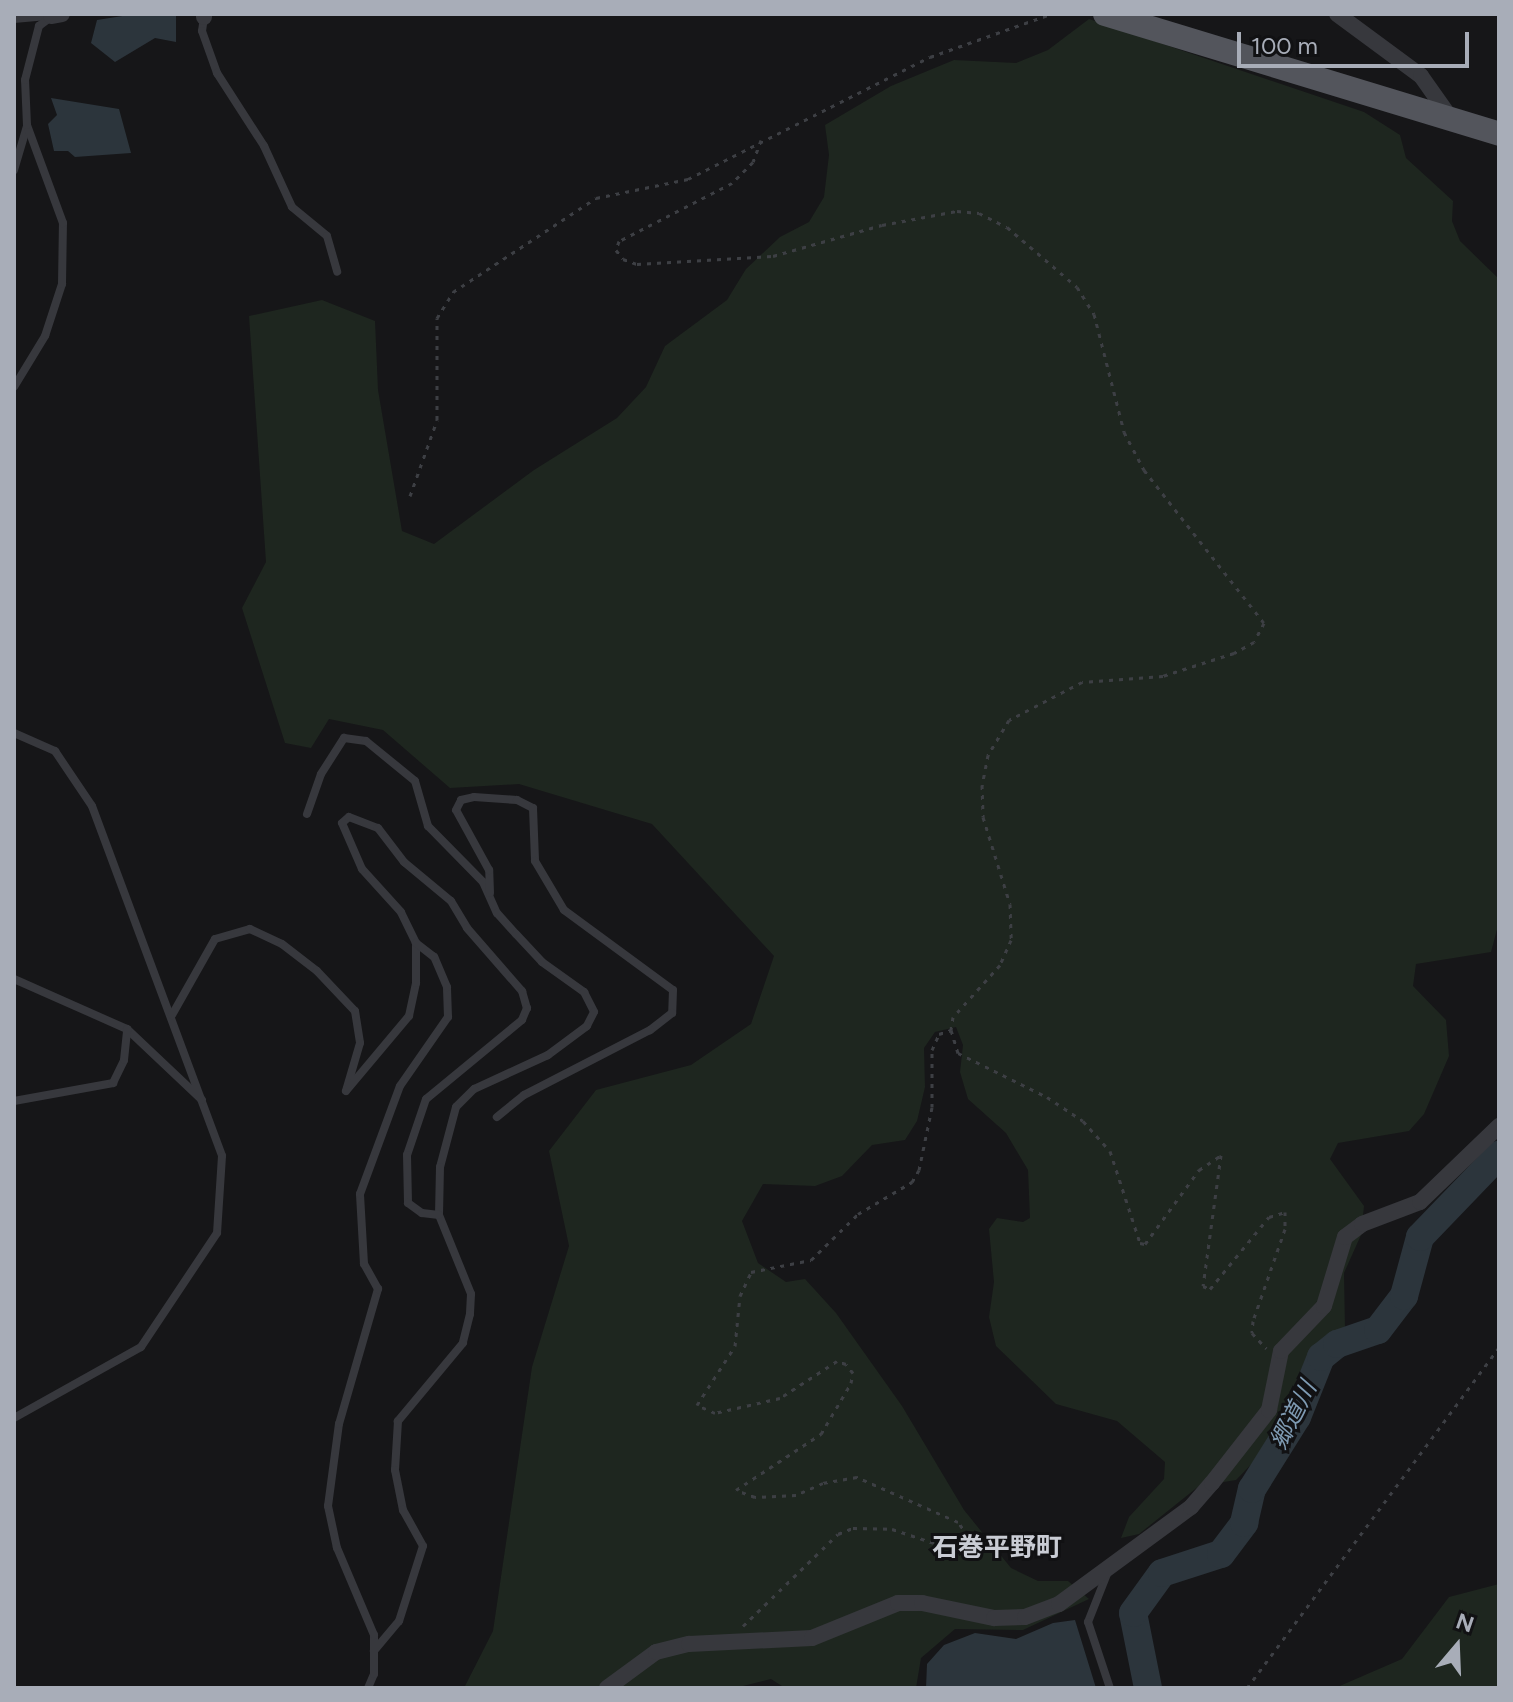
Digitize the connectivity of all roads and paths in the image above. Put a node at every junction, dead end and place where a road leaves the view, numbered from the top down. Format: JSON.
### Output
{"nodes":[{"id":1,"x":1051,"y":14,"type":"edge"},
{"id":2,"x":1105,"y":14,"type":"edge"},
{"id":3,"x":1337,"y":14,"type":"edge"},
{"id":4,"x":56,"y":15,"type":"edge"},
{"id":5,"x":204,"y":16,"type":"edge"},
{"id":6,"x":14,"y":19,"type":"edge"},
{"id":7,"x":1452,"y":120,"type":"junction"},
{"id":8,"x":27,"y":125,"type":"junction"},
{"id":9,"x":1499,"y":134,"type":"edge"},
{"id":10,"x":761,"y":140,"type":"junction"},
{"id":11,"x":14,"y":170,"type":"edge"},
{"id":12,"x":337,"y":272,"type":"dead end"},
{"id":13,"x":14,"y":387,"type":"edge"},
{"id":14,"x":410,"y":496,"type":"dead end"},
{"id":15,"x":14,"y":733,"type":"edge"},
{"id":16,"x":307,"y":814,"type":"dead end"},
{"id":17,"x":490,"y":898,"type":"junction"},
{"id":18,"x":416,"y":943,"type":"junction"},
{"id":19,"x":14,"y":979,"type":"edge"},
{"id":20,"x":172,"y":1015,"type":"junction"},
{"id":21,"x":127,"y":1029,"type":"junction"},
{"id":22,"x":951,"y":1030,"type":"junction"},
{"id":23,"x":14,"y":1101,"type":"edge"},
{"id":24,"x":208,"y":1107,"type":"junction"},
{"id":25,"x":497,"y":1117,"type":"dead end"},
{"id":26,"x":1499,"y":1126,"type":"edge"},
{"id":27,"x":439,"y":1215,"type":"junction"},
{"id":28,"x":1499,"y":1348,"type":"edge"},
{"id":29,"x":1281,"y":1351,"type":"junction"},
{"id":30,"x":14,"y":1418,"type":"edge"},
{"id":31,"x":1109,"y":1569,"type":"junction"},
{"id":32,"x":742,"y":1640,"type":"junction"},
{"id":33,"x":374,"y":1651,"type":"junction"},
{"id":34,"x":368,"y":1688,"type":"edge"},
{"id":35,"x":607,"y":1688,"type":"edge"},
{"id":36,"x":1110,"y":1688,"type":"edge"},
{"id":37,"x":1247,"y":1688,"type":"edge"}],
"edges":[{"from":1,"to":10,"type":"path"},
{"from":2,"to":7,"type":"main road"},
{"from":3,"to":7,"type":"street"},
{"from":4,"to":6,"type":"lane"},
{"from":4,"to":8,"type":"lane"},
{"from":5,"to":12,"type":"lane"},
{"from":7,"to":9,"type":"main road"},
{"from":8,"to":11,"type":"lane"},
{"from":8,"to":13,"type":"lane"},
{"from":10,"to":14,"type":"path"},
{"from":10,"to":22,"type":"path"},
{"from":15,"to":20,"type":"lane"},
{"from":16,"to":17,"type":"lane"},
{"from":17,"to":25,"type":"lane"},
{"from":17,"to":27,"type":"lane"},
{"from":18,"to":20,"type":"lane"},
{"from":18,"to":27,"type":"lane"},
{"from":18,"to":33,"type":"lane"},
{"from":19,"to":21,"type":"lane"},
{"from":20,"to":24,"type":"lane"},
{"from":21,"to":23,"type":"lane"},
{"from":21,"to":24,"type":"lane"},
{"from":22,"to":29,"type":"path"},
{"from":22,"to":32,"type":"path"},
{"from":24,"to":30,"type":"lane"},
{"from":26,"to":29,"type":"street"},
{"from":27,"to":33,"type":"lane"},
{"from":28,"to":37,"type":"path"},
{"from":29,"to":31,"type":"street"},
{"from":31,"to":32,"type":"street"},
{"from":31,"to":36,"type":"lane"},
{"from":32,"to":35,"type":"street"},
{"from":33,"to":34,"type":"lane"}]}
